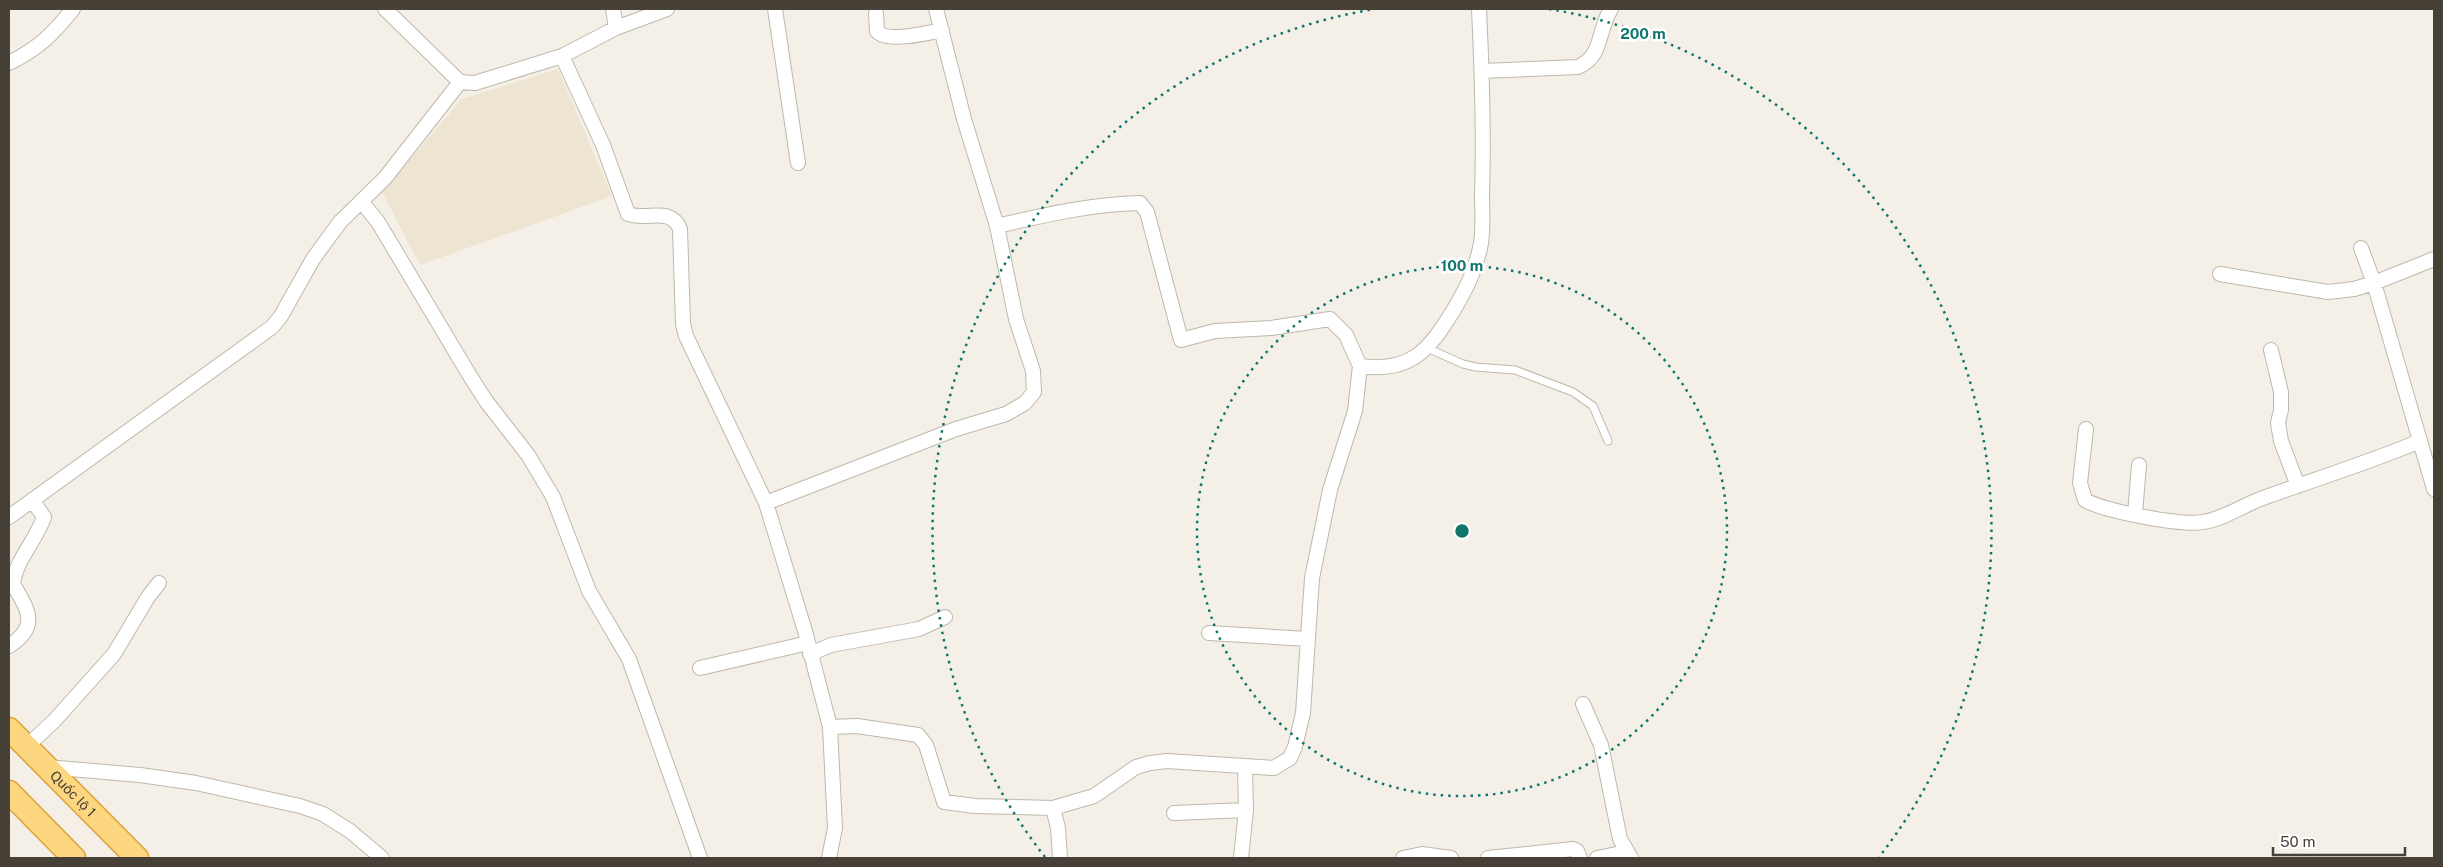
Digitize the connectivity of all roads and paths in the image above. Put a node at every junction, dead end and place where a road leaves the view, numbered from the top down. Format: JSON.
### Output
{"nodes":[{"id":1,"x":73,"y":9,"type":"edge"},
{"id":2,"x":384,"y":9,"type":"edge"},
{"id":3,"x":612,"y":9,"type":"edge"},
{"id":4,"x":667,"y":9,"type":"edge"},
{"id":5,"x":775,"y":9,"type":"edge"},
{"id":6,"x":936,"y":9,"type":"edge"},
{"id":7,"x":1479,"y":9,"type":"edge"},
{"id":8,"x":1610,"y":9,"type":"edge"},
{"id":9,"x":876,"y":13,"type":"dead end"},
{"id":10,"x":616,"y":28,"type":"junction"},
{"id":11,"x":942,"y":30,"type":"junction"},
{"id":12,"x":562,"y":56,"type":"junction"},
{"id":13,"x":9,"y":64,"type":"edge"},
{"id":14,"x":1482,"y":71,"type":"junction"},
{"id":15,"x":460,"y":82,"type":"junction"},
{"id":16,"x":798,"y":163,"type":"dead end"},
{"id":17,"x":361,"y":200,"type":"junction"},
{"id":18,"x":997,"y":226,"type":"junction"},
{"id":19,"x":2361,"y":248,"type":"dead end"},
{"id":20,"x":2434,"y":259,"type":"edge"},
{"id":21,"x":2220,"y":274,"type":"dead end"},
{"id":22,"x":2374,"y":283,"type":"junction"},
{"id":23,"x":1427,"y":348,"type":"junction"},
{"id":24,"x":2271,"y":350,"type":"dead end"},
{"id":25,"x":1360,"y":366,"type":"junction"},
{"id":26,"x":2086,"y":429,"type":"dead end"},
{"id":27,"x":1608,"y":441,"type":"dead end"},
{"id":28,"x":2420,"y":441,"type":"junction"},
{"id":29,"x":2139,"y":465,"type":"dead end"},
{"id":30,"x":2298,"y":486,"type":"junction"},
{"id":31,"x":2434,"y":489,"type":"edge"},
{"id":32,"x":32,"y":500,"type":"junction"},
{"id":33,"x":766,"y":503,"type":"junction"},
{"id":34,"x":2135,"y":514,"type":"junction"},
{"id":35,"x":9,"y":517,"type":"edge"},
{"id":36,"x":159,"y":583,"type":"dead end"},
{"id":37,"x":945,"y":617,"type":"dead end"},
{"id":38,"x":1209,"y":633,"type":"dead end"},
{"id":39,"x":1307,"y":639,"type":"junction"},
{"id":40,"x":9,"y":646,"type":"edge"},
{"id":41,"x":809,"y":648,"type":"junction"},
{"id":42,"x":700,"y":668,"type":"dead end"},
{"id":43,"x":1583,"y":704,"type":"dead end"},
{"id":44,"x":830,"y":726,"type":"junction"},
{"id":45,"x":9,"y":729,"type":"edge"},
{"id":46,"x":26,"y":747,"type":"junction"},
{"id":47,"x":47,"y":767,"type":"junction"},
{"id":48,"x":1246,"y":767,"type":"junction"},
{"id":49,"x":9,"y":792,"type":"edge"},
{"id":50,"x":1053,"y":808,"type":"junction"},
{"id":51,"x":1246,"y":810,"type":"junction"},
{"id":52,"x":1174,"y":813,"type":"dead end"},
{"id":53,"x":1629,"y":855,"type":"edge"},
{"id":54,"x":74,"y":858,"type":"edge"},
{"id":55,"x":137,"y":858,"type":"edge"},
{"id":56,"x":382,"y":858,"type":"edge"},
{"id":57,"x":700,"y":858,"type":"edge"},
{"id":58,"x":829,"y":858,"type":"edge"},
{"id":59,"x":1060,"y":858,"type":"edge"},
{"id":60,"x":1241,"y":858,"type":"edge"},
{"id":61,"x":1403,"y":858,"type":"edge"},
{"id":62,"x":1451,"y":858,"type":"edge"},
{"id":63,"x":1488,"y":858,"type":"edge"},
{"id":64,"x":1580,"y":858,"type":"edge"},
{"id":65,"x":1597,"y":858,"type":"edge"}],
"edges":[{"from":1,"to":13,"type":"street"},
{"from":2,"to":15,"type":"street"},
{"from":3,"to":10,"type":"street"},
{"from":4,"to":10,"type":"street"},
{"from":5,"to":16,"type":"street"},
{"from":6,"to":11,"type":"street"},
{"from":7,"to":14,"type":"street"},
{"from":8,"to":14,"type":"street"},
{"from":9,"to":11,"type":"street"},
{"from":10,"to":12,"type":"street"},
{"from":11,"to":18,"type":"street"},
{"from":12,"to":15,"type":"street"},
{"from":12,"to":33,"type":"street"},
{"from":14,"to":23,"type":"street"},
{"from":15,"to":17,"type":"street"},
{"from":17,"to":32,"type":"street"},
{"from":17,"to":57,"type":"street"},
{"from":18,"to":25,"type":"street"},
{"from":18,"to":33,"type":"street"},
{"from":19,"to":22,"type":"street"},
{"from":20,"to":22,"type":"street"},
{"from":21,"to":22,"type":"street"},
{"from":22,"to":28,"type":"street"},
{"from":23,"to":25,"type":"street"},
{"from":23,"to":27,"type":"lane"},
{"from":24,"to":30,"type":"street"},
{"from":25,"to":39,"type":"street"},
{"from":26,"to":34,"type":"street"},
{"from":28,"to":30,"type":"street"},
{"from":28,"to":31,"type":"street"},
{"from":29,"to":34,"type":"street"},
{"from":30,"to":34,"type":"street"},
{"from":32,"to":35,"type":"street"},
{"from":32,"to":40,"type":"street"},
{"from":33,"to":41,"type":"street"},
{"from":36,"to":46,"type":"street"},
{"from":37,"to":41,"type":"street"},
{"from":38,"to":39,"type":"street"},
{"from":39,"to":48,"type":"street"},
{"from":41,"to":42,"type":"street"},
{"from":41,"to":44,"type":"street"},
{"from":43,"to":53,"type":"street"},
{"from":44,"to":50,"type":"street"},
{"from":44,"to":58,"type":"street"},
{"from":45,"to":46,"type":"highway","name":"Quốc lộ 1"},
{"from":46,"to":47,"type":"highway","name":"Quốc lộ 1"},
{"from":47,"to":55,"type":"highway","name":"Quốc lộ 1"},
{"from":47,"to":56,"type":"street"},
{"from":48,"to":50,"type":"street"},
{"from":48,"to":51,"type":"street"},
{"from":49,"to":54,"type":"highway"},
{"from":50,"to":59,"type":"street"},
{"from":51,"to":52,"type":"street"},
{"from":51,"to":60,"type":"street"},
{"from":53,"to":65,"type":"street"},
{"from":61,"to":62,"type":"street"},
{"from":63,"to":64,"type":"street"}]}
